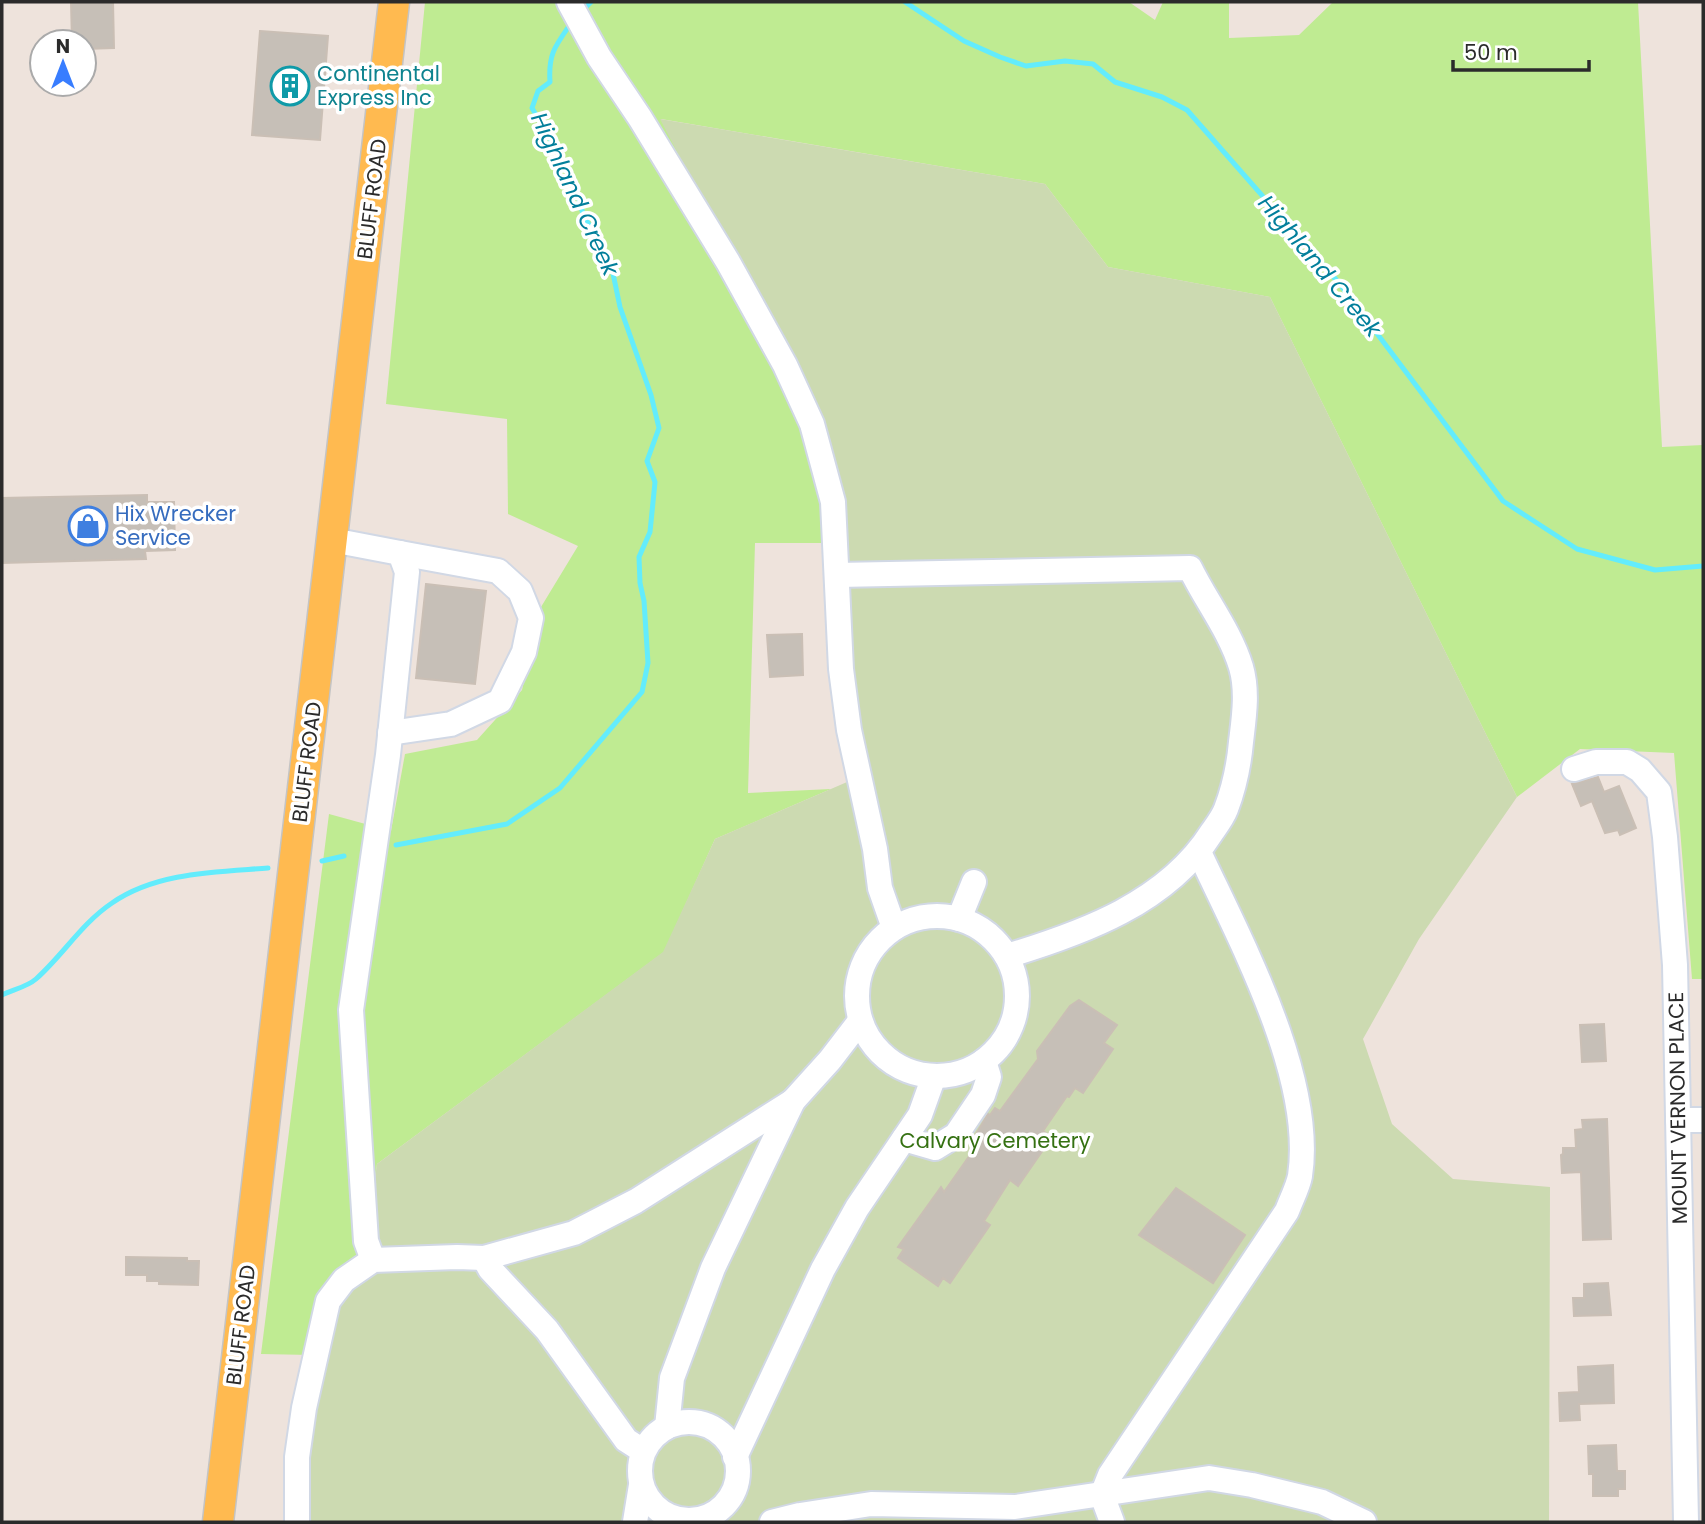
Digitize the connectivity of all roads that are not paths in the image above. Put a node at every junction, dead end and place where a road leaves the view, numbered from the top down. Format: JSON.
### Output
{"nodes":[{"id":1,"x":394,"y":2,"type":"edge"},
{"id":2,"x":569,"y":2,"type":"edge"},
{"id":3,"x":332,"y":540,"type":"junction"},
{"id":4,"x":400,"y":553,"type":"junction"},
{"id":5,"x":837,"y":575,"type":"junction"},
{"id":6,"x":390,"y":733,"type":"junction"},
{"id":7,"x":1574,"y":769,"type":"dead end"},
{"id":8,"x":1199,"y":852,"type":"junction"},
{"id":9,"x":974,"y":882,"type":"dead end"},
{"id":10,"x":959,"y":919,"type":"junction"},
{"id":11,"x":894,"y":928,"type":"junction"},
{"id":12,"x":1007,"y":956,"type":"junction"},
{"id":13,"x":860,"y":1021,"type":"junction"},
{"id":14,"x":984,"y":1061,"type":"junction"},
{"id":15,"x":934,"y":1076,"type":"junction"},
{"id":16,"x":793,"y":1101,"type":"junction"},
{"id":17,"x":1703,"y":1119,"type":"edge"},
{"id":18,"x":1678,"y":1120,"type":"junction"},
{"id":19,"x":904,"y":1139,"type":"junction"},
{"id":20,"x":484,"y":1258,"type":"junction"},
{"id":21,"x":373,"y":1260,"type":"junction"},
{"id":22,"x":667,"y":1427,"type":"junction"},
{"id":23,"x":1694,"y":1433,"type":"edge"},
{"id":24,"x":643,"y":1451,"type":"junction"},
{"id":25,"x":735,"y":1457,"type":"junction"},
{"id":26,"x":641,"y":1485,"type":"junction"},
{"id":27,"x":1102,"y":1495,"type":"junction"},
{"id":28,"x":720,"y":1517,"type":"edge"},
{"id":29,"x":218,"y":1522,"type":"edge"},
{"id":30,"x":297,"y":1522,"type":"edge"},
{"id":31,"x":635,"y":1522,"type":"edge"},
{"id":32,"x":772,"y":1522,"type":"edge"},
{"id":33,"x":1112,"y":1522,"type":"edge"},
{"id":34,"x":1364,"y":1522,"type":"edge"},
{"id":35,"x":1686,"y":1522,"type":"edge"}],
"edges":[{"from":1,"to":3,"type":"main road","name":"BLUFF ROAD"},
{"from":2,"to":5,"type":"street"},
{"from":3,"to":4,"type":"street"},
{"from":3,"to":29,"type":"main road","name":"BLUFF ROAD"},
{"from":4,"to":6,"type":"street"},
{"from":4,"to":6,"type":"street"},
{"from":5,"to":8,"type":"street"},
{"from":5,"to":11,"type":"street"},
{"from":6,"to":21,"type":"street"},
{"from":7,"to":18,"type":"street","name":"MOUNT VERNON PLACE"},
{"from":8,"to":12,"type":"street"},
{"from":8,"to":27,"type":"street"},
{"from":9,"to":10,"type":"street"},
{"from":10,"to":11,"type":"street"},
{"from":10,"to":12,"type":"street"},
{"from":11,"to":13,"type":"street"},
{"from":12,"to":14,"type":"street"},
{"from":13,"to":15,"type":"street"},
{"from":13,"to":16,"type":"street"},
{"from":14,"to":15,"type":"street"},
{"from":14,"to":19,"type":"street"},
{"from":15,"to":19,"type":"street"},
{"from":16,"to":20,"type":"street"},
{"from":16,"to":22,"type":"street"},
{"from":17,"to":18,"type":"street"},
{"from":18,"to":23,"type":"street","name":"MOUNT VERNON PLACE"},
{"from":19,"to":25,"type":"street"},
{"from":20,"to":21,"type":"street"},
{"from":20,"to":24,"type":"street"},
{"from":21,"to":30,"type":"street"},
{"from":22,"to":24,"type":"street"},
{"from":22,"to":25,"type":"street"},
{"from":23,"to":35,"type":"street","name":"MOUNT VERNON PLACE"},
{"from":24,"to":26,"type":"street"},
{"from":25,"to":28,"type":"street"},
{"from":26,"to":28,"type":"street"},
{"from":26,"to":31,"type":"street"},
{"from":27,"to":32,"type":"street"},
{"from":27,"to":33,"type":"street"},
{"from":27,"to":34,"type":"street"}]}
